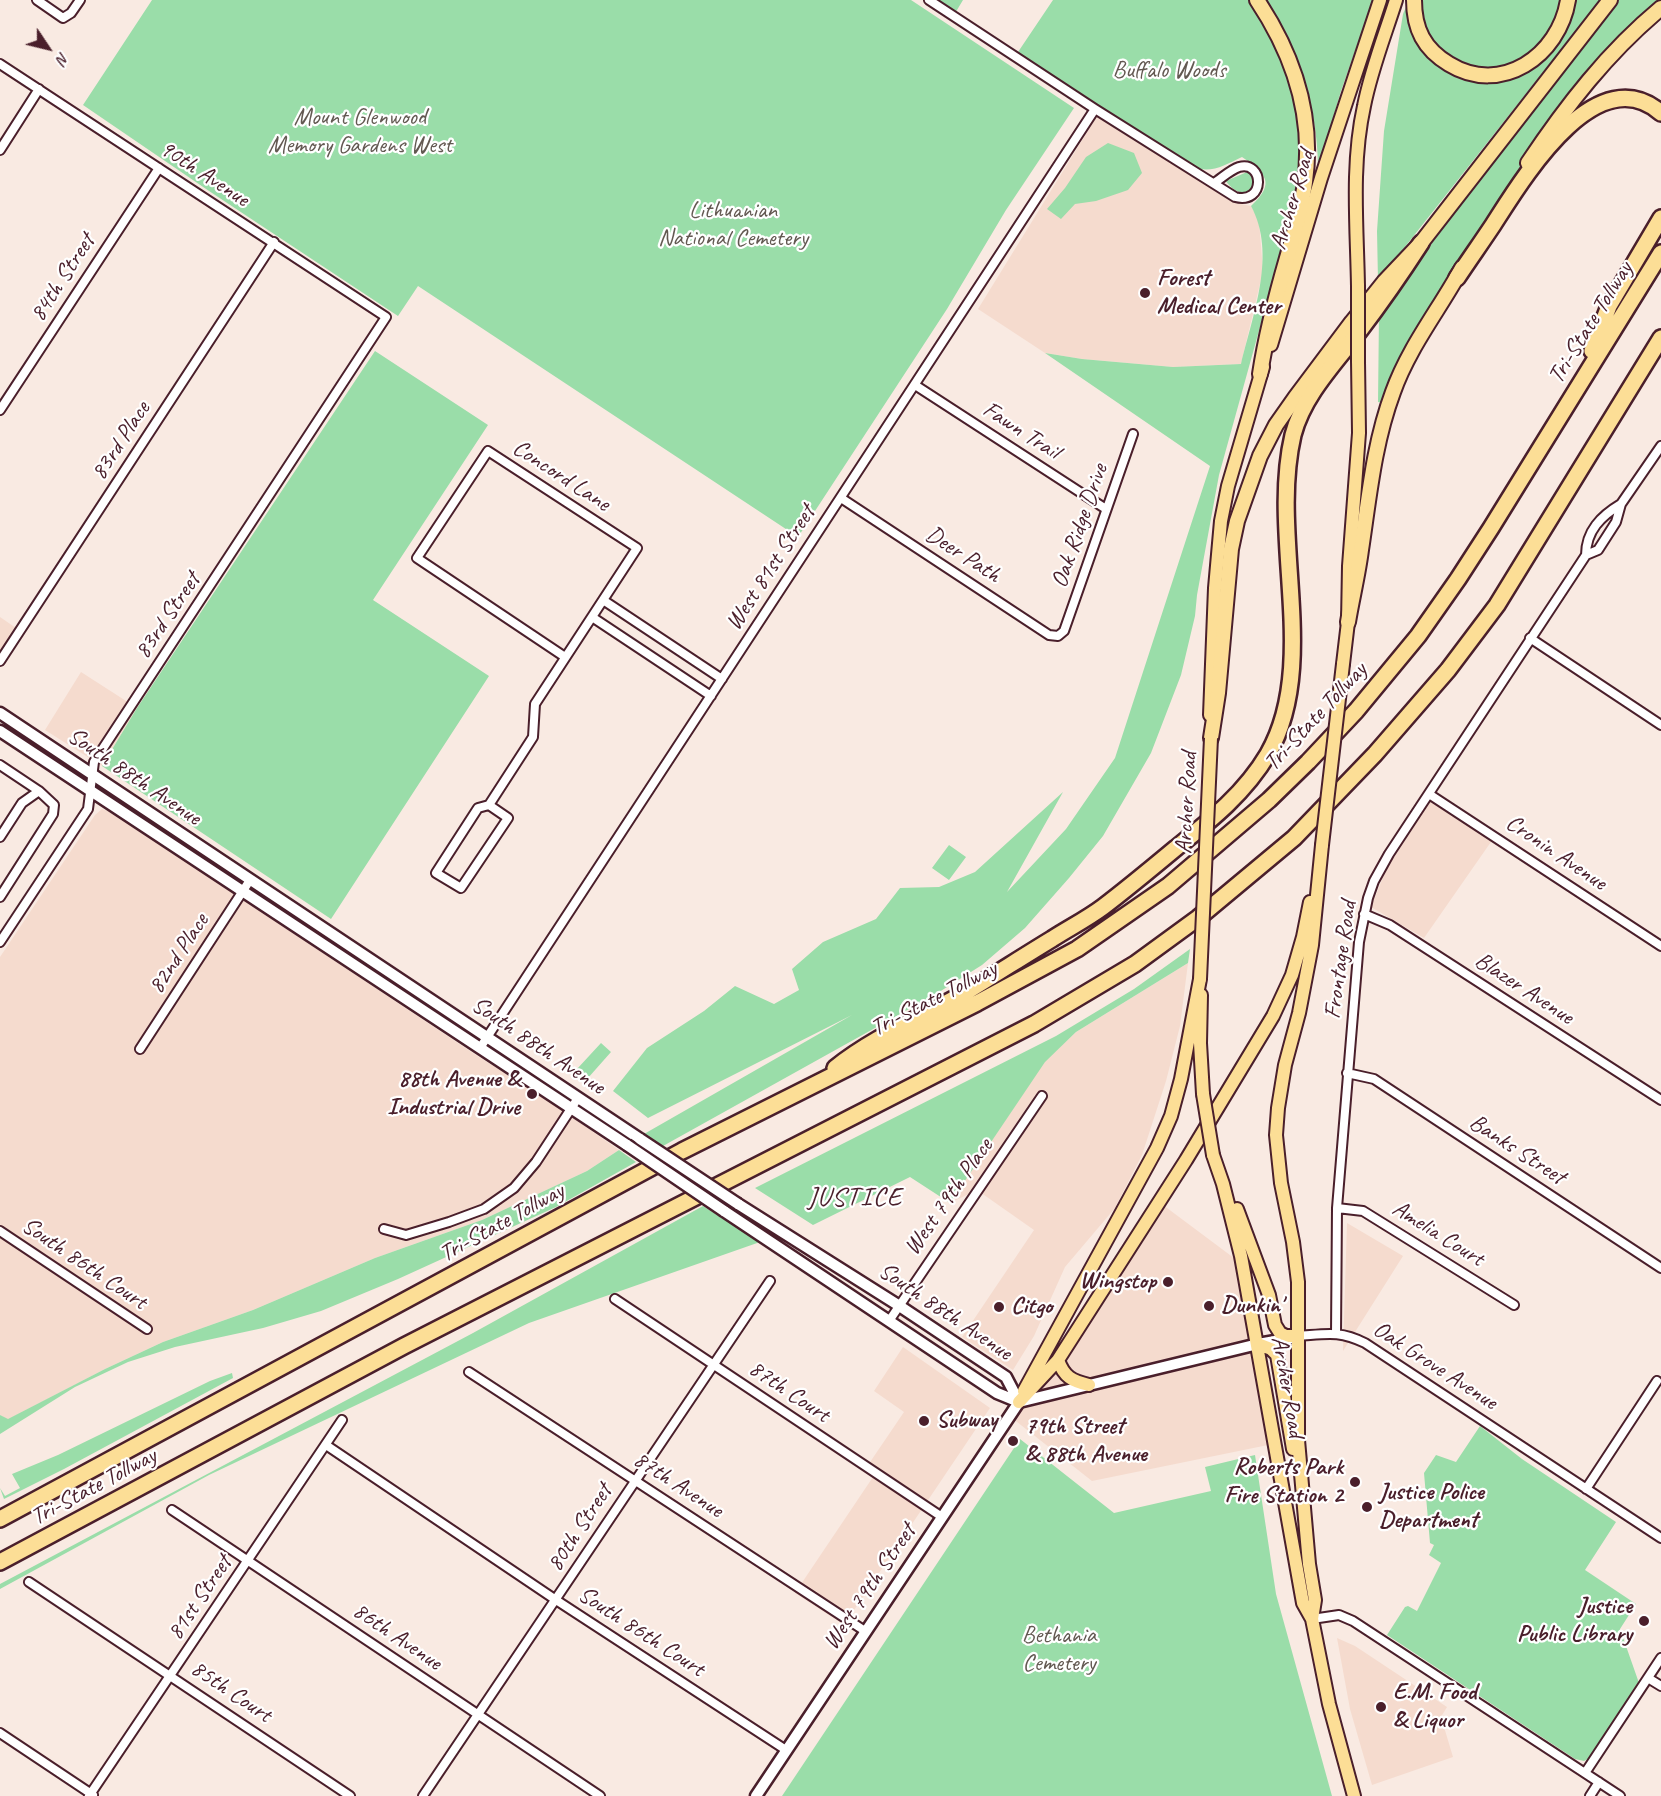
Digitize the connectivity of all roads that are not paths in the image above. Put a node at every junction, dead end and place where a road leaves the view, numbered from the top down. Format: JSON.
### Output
{"nodes":[{"id":1,"x":37,"y":0,"type":"edge"},
{"id":2,"x":80,"y":0,"type":"edge"},
{"id":3,"x":929,"y":0,"type":"edge"},
{"id":4,"x":1257,"y":0,"type":"edge"},
{"id":5,"x":1380,"y":0,"type":"edge"},
{"id":6,"x":1396,"y":0,"type":"edge"},
{"id":7,"x":1414,"y":0,"type":"edge"},
{"id":8,"x":1568,"y":0,"type":"edge"},
{"id":9,"x":1610,"y":0,"type":"edge"},
{"id":10,"x":1661,"y":8,"type":"edge"},
{"id":11,"x":0,"y":64,"type":"edge"},
{"id":12,"x":39,"y":89,"type":"junction"},
{"id":13,"x":1095,"y":109,"type":"junction"},
{"id":14,"x":1661,"y":113,"type":"edge"},
{"id":15,"x":0,"y":150,"type":"edge"},
{"id":16,"x":159,"y":168,"type":"junction"},
{"id":17,"x":1214,"y":183,"type":"junction"},
{"id":18,"x":1661,"y":218,"type":"edge"},
{"id":19,"x":274,"y":242,"type":"junction"},
{"id":20,"x":1421,"y":243,"type":"junction"},
{"id":21,"x":1661,"y":253,"type":"edge"},
{"id":22,"x":1457,"y":278,"type":"junction"},
{"id":23,"x":386,"y":317,"type":"joint"},
{"id":24,"x":1661,"y":338,"type":"edge"},
{"id":25,"x":1260,"y":374,"type":"junction"},
{"id":26,"x":1581,"y":382,"type":"junction"},
{"id":27,"x":915,"y":385,"type":"junction"},
{"id":28,"x":0,"y":410,"type":"edge"},
{"id":29,"x":1133,"y":434,"type":"dead end"},
{"id":30,"x":1661,"y":446,"type":"edge"},
{"id":31,"x":841,"y":498,"type":"junction"},
{"id":32,"x":1621,"y":504,"type":"junction"},
{"id":33,"x":1106,"y":509,"type":"junction"},
{"id":34,"x":1586,"y":555,"type":"junction"},
{"id":35,"x":603,"y":600,"type":"junction"},
{"id":36,"x":592,"y":617,"type":"junction"},
{"id":37,"x":1347,"y":622,"type":"junction"},
{"id":38,"x":1064,"y":631,"type":"joint"},
{"id":39,"x":1530,"y":638,"type":"junction"},
{"id":40,"x":566,"y":657,"type":"junction"},
{"id":41,"x":0,"y":661,"type":"edge"},
{"id":42,"x":722,"y":679,"type":"junction"},
{"id":43,"x":711,"y":696,"type":"junction"},
{"id":44,"x":0,"y":713,"type":"edge"},
{"id":45,"x":1661,"y":725,"type":"edge"},
{"id":46,"x":0,"y":731,"type":"edge"},
{"id":47,"x":1211,"y":738,"type":"junction"},
{"id":48,"x":0,"y":765,"type":"edge"},
{"id":49,"x":92,"y":774,"type":"junction"},
{"id":50,"x":39,"y":790,"type":"junction"},
{"id":51,"x":90,"y":791,"type":"junction"},
{"id":52,"x":1429,"y":794,"type":"junction"},
{"id":53,"x":489,"y":805,"type":"junction"},
{"id":54,"x":0,"y":837,"type":"edge"},
{"id":55,"x":250,"y":880,"type":"junction"},
{"id":56,"x":1316,"y":880,"type":"junction"},
{"id":57,"x":243,"y":891,"type":"junction"},
{"id":58,"x":0,"y":897,"type":"edge"},
{"id":59,"x":1364,"y":914,"type":"junction"},
{"id":60,"x":0,"y":942,"type":"edge"},
{"id":61,"x":1661,"y":946,"type":"edge"},
{"id":62,"x":1200,"y":979,"type":"junction"},
{"id":63,"x":487,"y":1038,"type":"junction"},
{"id":64,"x":480,"y":1048,"type":"junction"},
{"id":65,"x":140,"y":1049,"type":"dead end"},
{"id":66,"x":1347,"y":1073,"type":"junction"},
{"id":67,"x":807,"y":1090,"type":"junction"},
{"id":68,"x":1042,"y":1096,"type":"dead end"},
{"id":69,"x":578,"y":1098,"type":"junction"},
{"id":70,"x":1661,"y":1101,"type":"edge"},
{"id":71,"x":572,"y":1109,"type":"junction"},
{"id":72,"x":1223,"y":1184,"type":"junction"},
{"id":73,"x":1337,"y":1208,"type":"junction"},
{"id":74,"x":384,"y":1228,"type":"dead end"},
{"id":75,"x":0,"y":1231,"type":"edge"},
{"id":76,"x":1661,"y":1268,"type":"edge"},
{"id":77,"x":770,"y":1281,"type":"dead end"},
{"id":78,"x":615,"y":1299,"type":"dead end"},
{"id":79,"x":898,"y":1305,"type":"junction"},
{"id":80,"x":1514,"y":1305,"type":"dead end"},
{"id":81,"x":889,"y":1320,"type":"junction"},
{"id":82,"x":147,"y":1329,"type":"dead end"},
{"id":83,"x":1336,"y":1334,"type":"junction"},
{"id":84,"x":1298,"y":1336,"type":"junction"},
{"id":85,"x":1258,"y":1344,"type":"junction"},
{"id":86,"x":1058,"y":1360,"type":"junction"},
{"id":87,"x":714,"y":1365,"type":"junction"},
{"id":88,"x":469,"y":1372,"type":"dead end"},
{"id":89,"x":1657,"y":1381,"type":"dead end"},
{"id":90,"x":1089,"y":1384,"type":"junction"},
{"id":91,"x":1019,"y":1402,"type":"junction"},
{"id":92,"x":342,"y":1420,"type":"dead end"},
{"id":93,"x":326,"y":1445,"type":"junction"},
{"id":94,"x":635,"y":1480,"type":"junction"},
{"id":95,"x":1586,"y":1489,"type":"junction"},
{"id":96,"x":1302,"y":1491,"type":"junction"},
{"id":97,"x":172,"y":1510,"type":"dead end"},
{"id":98,"x":942,"y":1517,"type":"junction"},
{"id":99,"x":0,"y":1519,"type":"edge"},
{"id":100,"x":1661,"y":1538,"type":"edge"},
{"id":101,"x":248,"y":1561,"type":"junction"},
{"id":102,"x":0,"y":1562,"type":"edge"},
{"id":103,"x":29,"y":1582,"type":"dead end"},
{"id":104,"x":556,"y":1600,"type":"junction"},
{"id":105,"x":1312,"y":1619,"type":"junction"},
{"id":106,"x":866,"y":1631,"type":"junction"},
{"id":107,"x":1661,"y":1658,"type":"edge"},
{"id":108,"x":171,"y":1675,"type":"junction"},
{"id":109,"x":1648,"y":1678,"type":"junction"},
{"id":110,"x":1661,"y":1686,"type":"edge"},
{"id":111,"x":478,"y":1714,"type":"junction"},
{"id":112,"x":0,"y":1733,"type":"edge"},
{"id":113,"x":786,"y":1750,"type":"junction"},
{"id":114,"x":1585,"y":1773,"type":"junction"},
{"id":115,"x":1599,"y":1782,"type":"junction"},
{"id":116,"x":91,"y":1795,"type":"edge"},
{"id":117,"x":350,"y":1796,"type":"edge"},
{"id":118,"x":423,"y":1796,"type":"edge"},
{"id":119,"x":600,"y":1796,"type":"edge"},
{"id":120,"x":756,"y":1796,"type":"edge"},
{"id":121,"x":1354,"y":1796,"type":"edge"},
{"id":122,"x":1590,"y":1796,"type":"edge"},
{"id":123,"x":1620,"y":1796,"type":"edge"}],
"edges":[{"from":1,"to":2,"type":"street"},
{"from":3,"to":13,"type":"street"},
{"from":4,"to":25,"type":"highway"},
{"from":5,"to":25,"type":"main road","name":"Archer Road"},
{"from":6,"to":37,"type":"main road","name":"Archer Road","bridge":true},
{"from":7,"to":8,"type":"highway"},
{"from":9,"to":20,"type":"highway"},
{"from":10,"to":22,"type":"highway"},
{"from":11,"to":12,"type":"street","name":"90th Avenue"},
{"from":12,"to":15,"type":"street"},
{"from":12,"to":16,"type":"street","name":"90th Avenue"},
{"from":13,"to":17,"type":"street"},
{"from":13,"to":27,"type":"street","name":"West 81st Street"},
{"from":14,"to":22,"type":"highway"},
{"from":16,"to":19,"type":"street","name":"90th Avenue"},
{"from":16,"to":28,"type":"street","name":"84th Street"},
{"from":17,"to":17,"type":"street"},
{"from":18,"to":26,"type":"highway"},
{"from":19,"to":23,"type":"street","name":"90th Avenue"},
{"from":19,"to":41,"type":"street","name":"83rd Place"},
{"from":20,"to":47,"type":"highway"},
{"from":20,"to":67,"type":"highway"},
{"from":21,"to":26,"type":"highway","name":"Tri-State Tollway"},
{"from":22,"to":37,"type":"highway"},
{"from":23,"to":49,"type":"street","name":"83rd Street"},
{"from":24,"to":102,"type":"highway","name":"Tri-State Tollway"},
{"from":25,"to":47,"type":"main road","name":"Archer Road"},
{"from":26,"to":67,"type":"highway","name":"Tri-State Tollway"},
{"from":27,"to":31,"type":"street","name":"West 81st Street"},
{"from":27,"to":33,"type":"street","name":"Fawn Trail"},
{"from":29,"to":33,"type":"street","name":"Oak Ridge Drive"},
{"from":30,"to":32,"type":"street"},
{"from":31,"to":38,"type":"street","name":"Deer Path"},
{"from":31,"to":42,"type":"street","name":"West 81st Street"},
{"from":32,"to":34,"type":"street"},
{"from":32,"to":34,"type":"street"},
{"from":33,"to":38,"type":"street","name":"Oak Ridge Drive"},
{"from":34,"to":39,"type":"street","name":"Frontage Road"},
{"from":35,"to":36,"type":"street","name":"Concord Lane"},
{"from":35,"to":40,"type":"street","name":"Concord Lane"},
{"from":35,"to":42,"type":"street"},
{"from":36,"to":40,"type":"street","name":"Concord Lane"},
{"from":36,"to":43,"type":"street"},
{"from":37,"to":56,"type":"main road","name":"Archer Road","bridge":true},
{"from":39,"to":45,"type":"street"},
{"from":39,"to":52,"type":"street","name":"Frontage Road"},
{"from":40,"to":53,"type":"street","name":"Concord Lane"},
{"from":42,"to":43,"type":"street","name":"West 81st Street"},
{"from":43,"to":63,"type":"street","name":"West 81st Street"},
{"from":44,"to":49,"type":"street","name":"South 88th Avenue"},
{"from":46,"to":51,"type":"street","name":"South 88th Avenue"},
{"from":47,"to":62,"type":"main road","name":"Archer Road","bridge":true},
{"from":48,"to":50,"type":"street"},
{"from":49,"to":51,"type":"street","name":"83rd Street"},
{"from":49,"to":55,"type":"street","name":"South 88th Avenue"},
{"from":50,"to":54,"type":"street"},
{"from":50,"to":58,"type":"street"},
{"from":51,"to":57,"type":"street","name":"South 88th Avenue"},
{"from":51,"to":60,"type":"street","name":"83rd Street"},
{"from":52,"to":59,"type":"street","name":"Frontage Road"},
{"from":52,"to":61,"type":"street","name":"Cronin Avenue"},
{"from":53,"to":53,"type":"street","name":"Concord Lane"},
{"from":55,"to":57,"type":"street","name":"82nd Place"},
{"from":55,"to":63,"type":"street","name":"South 88th Avenue"},
{"from":56,"to":84,"type":"main road","name":"Archer Road"},
{"from":56,"to":86,"type":"main road"},
{"from":57,"to":64,"type":"street","name":"South 88th Avenue"},
{"from":57,"to":65,"type":"street","name":"82nd Place"},
{"from":59,"to":66,"type":"street","name":"Frontage Road"},
{"from":59,"to":70,"type":"street","name":"Blazer Avenue"},
{"from":62,"to":72,"type":"main road","name":"Archer Road","bridge":true},
{"from":62,"to":91,"type":"main road"},
{"from":63,"to":64,"type":"street","name":"West 81st Street"},
{"from":63,"to":69,"type":"street","name":"South 88th Avenue"},
{"from":64,"to":71,"type":"street","name":"South 88th Avenue"},
{"from":66,"to":73,"type":"street","name":"Frontage Road"},
{"from":66,"to":76,"type":"street","name":"Banks Street"},
{"from":67,"to":99,"type":"highway","name":"Tri-State Tollway"},
{"from":68,"to":79,"type":"street","name":"West 79th Place"},
{"from":69,"to":71,"type":"street"},
{"from":69,"to":79,"type":"street","name":"South 88th Avenue","bridge":true},
{"from":71,"to":74,"type":"street"},
{"from":71,"to":81,"type":"street","name":"South 88th Avenue","bridge":true},
{"from":72,"to":84,"type":"main road"},
{"from":72,"to":85,"type":"main road","name":"Archer Road"},
{"from":73,"to":80,"type":"street","name":"Amelia Court"},
{"from":73,"to":83,"type":"street","name":"Frontage Road"},
{"from":75,"to":82,"type":"street","name":"South 86th Court"},
{"from":77,"to":87,"type":"street","name":"80th Street"},
{"from":78,"to":87,"type":"street","name":"87th Court"},
{"from":79,"to":81,"type":"street","name":"West 79th Place"},
{"from":79,"to":91,"type":"street","name":"South 88th Avenue"},
{"from":81,"to":91,"type":"street","name":"South 88th Avenue"},
{"from":83,"to":84,"type":"street","name":"Oak Grove Avenue"},
{"from":83,"to":95,"type":"street","name":"Oak Grove Avenue"},
{"from":84,"to":85,"type":"street","name":"Oak Grove Avenue"},
{"from":84,"to":96,"type":"main road","name":"Archer Road"},
{"from":85,"to":90,"type":"street","name":"Oak Grove Avenue"},
{"from":85,"to":96,"type":"main road"},
{"from":85,"to":105,"type":"main road","name":"Archer Road"},
{"from":86,"to":90,"type":"main road"},
{"from":86,"to":91,"type":"main road"},
{"from":87,"to":94,"type":"street","name":"80th Street"},
{"from":87,"to":98,"type":"street","name":"87th Court"},
{"from":88,"to":94,"type":"street","name":"87th Avenue"},
{"from":89,"to":95,"type":"street"},
{"from":90,"to":91,"type":"street","name":"Oak Grove Avenue"},
{"from":91,"to":98,"type":"street","name":"West 79th Street"},
{"from":92,"to":93,"type":"street","name":"81st Street"},
{"from":93,"to":101,"type":"street","name":"81st Street"},
{"from":93,"to":104,"type":"street","name":"South 86th Court"},
{"from":94,"to":104,"type":"street","name":"80th Street"},
{"from":94,"to":106,"type":"street","name":"87th Avenue"},
{"from":95,"to":100,"type":"street","name":"Oak Grove Avenue"},
{"from":96,"to":105,"type":"main road","name":"Archer Road"},
{"from":97,"to":101,"type":"street","name":"86th Avenue"},
{"from":98,"to":106,"type":"street","name":"West 79th Street"},
{"from":101,"to":108,"type":"street","name":"81st Street"},
{"from":101,"to":111,"type":"street","name":"86th Avenue"},
{"from":103,"to":108,"type":"street","name":"85th Court"},
{"from":104,"to":111,"type":"street","name":"80th Street"},
{"from":104,"to":113,"type":"street","name":"South 86th Court"},
{"from":105,"to":114,"type":"street"},
{"from":105,"to":121,"type":"main road","name":"Archer Road"},
{"from":106,"to":113,"type":"street","name":"West 79th Street"},
{"from":107,"to":109,"type":"street"},
{"from":108,"to":116,"type":"street","name":"81st Street"},
{"from":108,"to":117,"type":"street","name":"85th Court"},
{"from":109,"to":110,"type":"street"},
{"from":109,"to":114,"type":"street"},
{"from":111,"to":118,"type":"street","name":"80th Street"},
{"from":111,"to":119,"type":"street","name":"86th Avenue"},
{"from":112,"to":116,"type":"street"},
{"from":113,"to":120,"type":"street","name":"West 79th Street"},
{"from":114,"to":115,"type":"street"},
{"from":115,"to":122,"type":"street"},
{"from":115,"to":123,"type":"street"}]}
